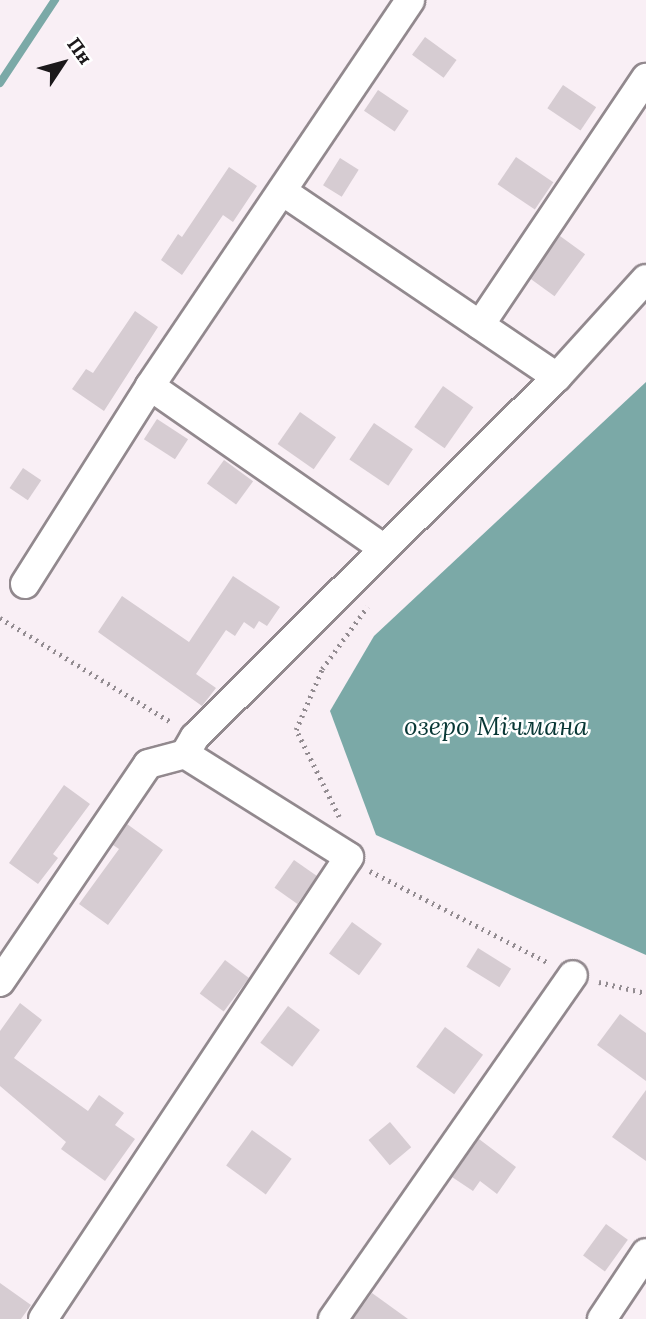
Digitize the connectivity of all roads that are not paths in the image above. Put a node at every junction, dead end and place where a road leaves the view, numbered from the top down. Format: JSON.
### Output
{"nodes":[{"id":1,"x":410,"y":0,"type":"edge"},
{"id":2,"x":646,"y":78,"type":"edge"},
{"id":3,"x":282,"y":191,"type":"junction"},
{"id":4,"x":646,"y":279,"type":"edge"},
{"id":5,"x":480,"y":325,"type":"junction"},
{"id":6,"x":557,"y":377,"type":"junction"},
{"id":7,"x":150,"y":386,"type":"junction"},
{"id":8,"x":375,"y":555,"type":"junction"},
{"id":9,"x":24,"y":584,"type":"dead end"},
{"id":10,"x":190,"y":745,"type":"junction"},
{"id":11,"x":573,"y":975,"type":"road end"},
{"id":12,"x":0,"y":982,"type":"edge"},
{"id":13,"x":646,"y":1253,"type":"edge"},
{"id":14,"x":43,"y":1319,"type":"edge"},
{"id":15,"x":333,"y":1319,"type":"edge"},
{"id":16,"x":602,"y":1319,"type":"edge"}],
"edges":[{"from":1,"to":3,"type":"street"},
{"from":2,"to":5,"type":"street"},
{"from":3,"to":5,"type":"street"},
{"from":3,"to":7,"type":"street"},
{"from":4,"to":6,"type":"street"},
{"from":5,"to":6,"type":"street"},
{"from":6,"to":8,"type":"street"},
{"from":7,"to":8,"type":"street"},
{"from":7,"to":9,"type":"street"},
{"from":8,"to":10,"type":"street"},
{"from":10,"to":12,"type":"street"},
{"from":10,"to":14,"type":"street"},
{"from":11,"to":15,"type":"street"},
{"from":13,"to":16,"type":"street"}]}
